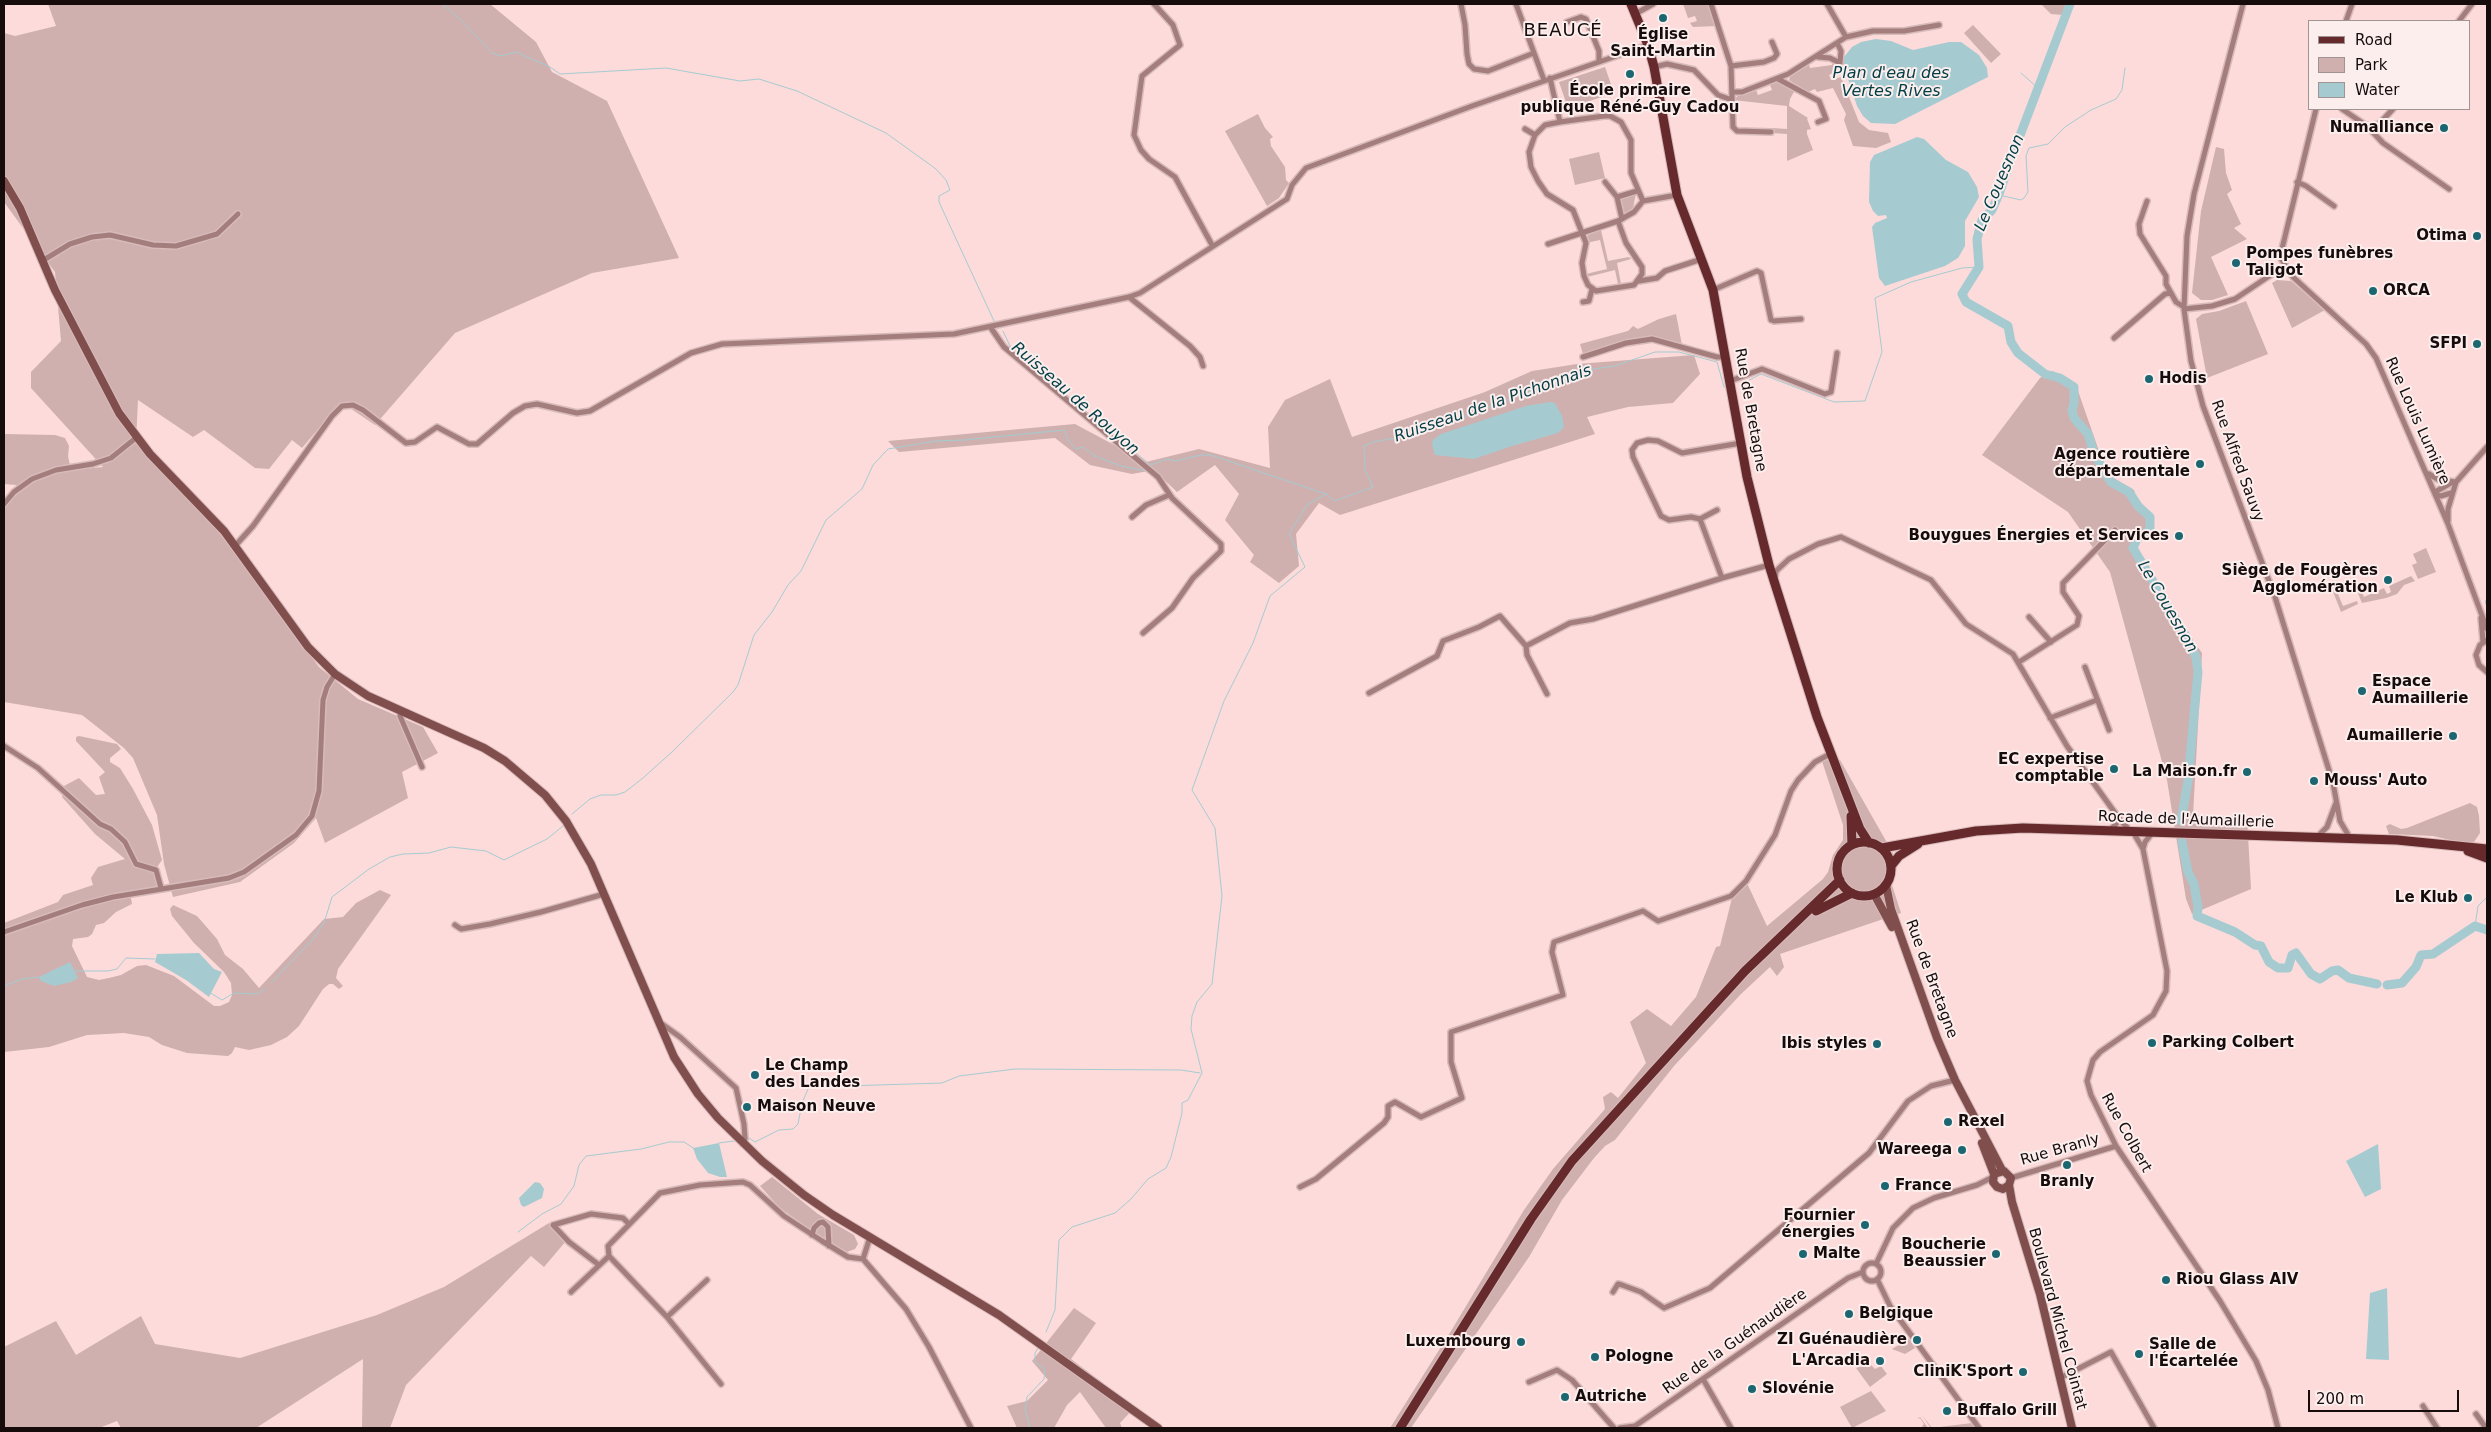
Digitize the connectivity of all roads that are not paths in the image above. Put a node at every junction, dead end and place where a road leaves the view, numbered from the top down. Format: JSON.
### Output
{"nodes":[{"id":1,"x":1154,"y":4,"type":"edge"},
{"id":2,"x":1461,"y":4,"type":"edge"},
{"id":3,"x":1516,"y":4,"type":"edge"},
{"id":4,"x":1631,"y":4,"type":"edge"},
{"id":5,"x":1653,"y":4,"type":"edge"},
{"id":6,"x":1710,"y":4,"type":"edge"},
{"id":7,"x":1826,"y":4,"type":"edge"},
{"id":8,"x":2243,"y":4,"type":"edge"},
{"id":9,"x":2352,"y":4,"type":"edge"},
{"id":10,"x":2472,"y":4,"type":"edge"},
{"id":11,"x":1635,"y":14,"type":"junction"},
{"id":12,"x":2346,"y":20,"type":"edge"},
{"id":13,"x":2460,"y":20,"type":"edge"},
{"id":14,"x":1567,"y":22,"type":"dead end"},
{"id":15,"x":1939,"y":26,"type":"dead end"},
{"id":16,"x":1846,"y":37,"type":"junction"},
{"id":17,"x":1772,"y":42,"type":"dead end"},
{"id":18,"x":1837,"y":43,"type":"junction"},
{"id":19,"x":1648,"y":45,"type":"junction"},
{"id":20,"x":1534,"y":53,"type":"junction"},
{"id":21,"x":1818,"y":57,"type":"junction"},
{"id":22,"x":1599,"y":61,"type":"junction"},
{"id":23,"x":1732,"y":66,"type":"junction"},
{"id":24,"x":1654,"y":67,"type":"junction"},
{"id":25,"x":1550,"y":78,"type":"junction"},
{"id":26,"x":1778,"y":79,"type":"junction"},
{"id":27,"x":1544,"y":80,"type":"junction"},
{"id":28,"x":1732,"y":92,"type":"junction"},
{"id":29,"x":1732,"y":100,"type":"junction"},
{"id":30,"x":2316,"y":110,"type":"edge"},
{"id":31,"x":2343,"y":110,"type":"edge"},
{"id":32,"x":2392,"y":110,"type":"edge"},
{"id":33,"x":1560,"y":122,"type":"junction"},
{"id":34,"x":1818,"y":122,"type":"dead end"},
{"id":35,"x":2367,"y":126,"type":"junction"},
{"id":36,"x":1524,"y":129,"type":"dead end"},
{"id":37,"x":1771,"y":132,"type":"dead end"},
{"id":38,"x":1535,"y":135,"type":"junction"},
{"id":39,"x":4,"y":181,"type":"edge"},
{"id":40,"x":1605,"y":182,"type":"dead end"},
{"id":41,"x":2297,"y":182,"type":"junction"},
{"id":42,"x":2449,"y":189,"type":"dead end"},
{"id":43,"x":1637,"y":191,"type":"junction"},
{"id":44,"x":1677,"y":195,"type":"junction"},
{"id":45,"x":1617,"y":197,"type":"junction"},
{"id":46,"x":1643,"y":201,"type":"junction"},
{"id":47,"x":2147,"y":201,"type":"dead end"},
{"id":48,"x":2334,"y":206,"type":"dead end"},
{"id":49,"x":238,"y":214,"type":"dead end"},
{"id":50,"x":1620,"y":220,"type":"junction"},
{"id":51,"x":1583,"y":233,"type":"junction"},
{"id":52,"x":1548,"y":244,"type":"dead end"},
{"id":53,"x":1212,"y":245,"type":"junction"},
{"id":54,"x":1702,"y":259,"type":"junction"},
{"id":55,"x":42,"y":261,"type":"junction"},
{"id":56,"x":2284,"y":266,"type":"junction"},
{"id":57,"x":1639,"y":281,"type":"junction"},
{"id":58,"x":1592,"y":289,"type":"junction"},
{"id":59,"x":1713,"y":290,"type":"junction"},
{"id":60,"x":2171,"y":293,"type":"junction"},
{"id":61,"x":1130,"y":297,"type":"junction"},
{"id":62,"x":1584,"y":302,"type":"dead end"},
{"id":63,"x":2184,"y":308,"type":"junction"},
{"id":64,"x":1801,"y":319,"type":"dead end"},
{"id":65,"x":991,"y":328,"type":"junction"},
{"id":66,"x":2114,"y":338,"type":"dead end"},
{"id":67,"x":1838,"y":353,"type":"dead end"},
{"id":68,"x":1583,"y":357,"type":"dead end"},
{"id":69,"x":1726,"y":357,"type":"junction"},
{"id":70,"x":1203,"y":366,"type":"dead end"},
{"id":71,"x":1730,"y":381,"type":"junction"},
{"id":72,"x":137,"y":437,"type":"junction"},
{"id":73,"x":1741,"y":443,"type":"junction"},
{"id":74,"x":2487,"y":447,"type":"edge"},
{"id":75,"x":2426,"y":472,"type":"junction"},
{"id":76,"x":2456,"y":482,"type":"junction"},
{"id":77,"x":2451,"y":492,"type":"junction"},
{"id":78,"x":2435,"y":493,"type":"junction"},
{"id":79,"x":1169,"y":495,"type":"junction"},
{"id":80,"x":4,"y":504,"type":"edge"},
{"id":81,"x":1717,"y":510,"type":"dead end"},
{"id":82,"x":1132,"y":517,"type":"dead end"},
{"id":83,"x":1700,"y":519,"type":"junction"},
{"id":84,"x":2448,"y":524,"type":"junction"},
{"id":85,"x":2115,"y":530,"type":"dead end"},
{"id":86,"x":235,"y":546,"type":"junction"},
{"id":87,"x":1768,"y":565,"type":"junction"},
{"id":88,"x":1722,"y":578,"type":"junction"},
{"id":89,"x":1774,"y":582,"type":"junction"},
{"id":90,"x":2481,"y":613,"type":"junction"},
{"id":91,"x":2029,"y":617,"type":"dead end"},
{"id":92,"x":2487,"y":629,"type":"edge"},
{"id":93,"x":1143,"y":633,"type":"dead end"},
{"id":94,"x":2485,"y":641,"type":"edge"},
{"id":95,"x":2051,"y":642,"type":"junction"},
{"id":96,"x":1526,"y":646,"type":"junction"},
{"id":97,"x":2019,"y":662,"type":"junction"},
{"id":98,"x":2085,"y":667,"type":"dead end"},
{"id":99,"x":2487,"y":672,"type":"edge"},
{"id":100,"x":335,"y":674,"type":"junction"},
{"id":101,"x":1368,"y":693,"type":"dead end"},
{"id":102,"x":1548,"y":694,"type":"dead end"},
{"id":103,"x":2097,"y":700,"type":"junction"},
{"id":104,"x":401,"y":711,"type":"junction"},
{"id":105,"x":2050,"y":718,"type":"junction"},
{"id":106,"x":2109,"y":730,"type":"dead end"},
{"id":107,"x":4,"y":746,"type":"edge"},
{"id":108,"x":1830,"y":754,"type":"junction"},
{"id":109,"x":422,"y":767,"type":"dead end"},
{"id":110,"x":1840,"y":777,"type":"junction"},
{"id":111,"x":2336,"y":802,"type":"junction"},
{"id":112,"x":2118,"y":817,"type":"junction"},
{"id":113,"x":2110,"y":830,"type":"junction"},
{"id":114,"x":2131,"y":831,"type":"junction"},
{"id":115,"x":2153,"y":832,"type":"junction"},
{"id":116,"x":2317,"y":837,"type":"junction"},
{"id":117,"x":2350,"y":839,"type":"junction"},
{"id":118,"x":1924,"y":841,"type":"junction"},
{"id":119,"x":1869,"y":843,"type":"junction"},
{"id":120,"x":1852,"y":845,"type":"junction"},
{"id":121,"x":2448,"y":845,"type":"junction"},
{"id":122,"x":1882,"y":848,"type":"junction"},
{"id":123,"x":2142,"y":849,"type":"junction"},
{"id":124,"x":2487,"y":849,"type":"edge"},
{"id":125,"x":2487,"y":858,"type":"edge"},
{"id":126,"x":1891,"y":866,"type":"junction"},
{"id":127,"x":1840,"y":880,"type":"junction"},
{"id":128,"x":1886,"y":886,"type":"junction"},
{"id":129,"x":161,"y":888,"type":"junction"},
{"id":130,"x":1852,"y":893,"type":"junction"},
{"id":131,"x":604,"y":894,"type":"junction"},
{"id":132,"x":1874,"y":894,"type":"junction"},
{"id":133,"x":1802,"y":918,"type":"junction"},
{"id":134,"x":455,"y":925,"type":"dead end"},
{"id":135,"x":4,"y":932,"type":"edge"},
{"id":136,"x":659,"y":1026,"type":"junction"},
{"id":137,"x":1953,"y":1081,"type":"junction"},
{"id":138,"x":1977,"y":1134,"type":"junction"},
{"id":139,"x":1986,"y":1142,"type":"junction"},
{"id":140,"x":743,"y":1144,"type":"junction"},
{"id":141,"x":2116,"y":1146,"type":"junction"},
{"id":142,"x":1996,"y":1174,"type":"junction"},
{"id":143,"x":2010,"y":1181,"type":"junction"},
{"id":144,"x":1300,"y":1187,"type":"dead end"},
{"id":145,"x":1998,"y":1187,"type":"junction"},
{"id":146,"x":1968,"y":1188,"type":"junction"},
{"id":147,"x":2016,"y":1217,"type":"junction"},
{"id":148,"x":628,"y":1223,"type":"junction"},
{"id":149,"x":812,"y":1235,"type":"junction"},
{"id":150,"x":870,"y":1236,"type":"junction"},
{"id":151,"x":830,"y":1246,"type":"junction"},
{"id":152,"x":609,"y":1256,"type":"junction"},
{"id":153,"x":863,"y":1259,"type":"junction"},
{"id":154,"x":1876,"y":1264,"type":"junction"},
{"id":155,"x":599,"y":1265,"type":"junction"},
{"id":156,"x":1863,"y":1272,"type":"junction"},
{"id":157,"x":1877,"y":1279,"type":"junction"},
{"id":158,"x":707,"y":1280,"type":"dead end"},
{"id":159,"x":571,"y":1292,"type":"dead end"},
{"id":160,"x":1613,"y":1292,"type":"dead end"},
{"id":161,"x":667,"y":1317,"type":"junction"},
{"id":162,"x":2060,"y":1378,"type":"junction"},
{"id":163,"x":1703,"y":1379,"type":"junction"},
{"id":164,"x":1529,"y":1382,"type":"dead end"},
{"id":165,"x":721,"y":1384,"type":"dead end"},
{"id":166,"x":2423,"y":1406,"type":"dead end"},
{"id":167,"x":2476,"y":1414,"type":"dead end"},
{"id":168,"x":971,"y":1428,"type":"edge"},
{"id":169,"x":1158,"y":1428,"type":"edge"},
{"id":170,"x":1400,"y":1428,"type":"edge"},
{"id":171,"x":1614,"y":1428,"type":"edge"},
{"id":172,"x":1620,"y":1428,"type":"edge"},
{"id":173,"x":1731,"y":1428,"type":"edge"},
{"id":174,"x":1979,"y":1428,"type":"edge"},
{"id":175,"x":2072,"y":1428,"type":"edge"},
{"id":176,"x":2154,"y":1428,"type":"edge"},
{"id":177,"x":2278,"y":1428,"type":"edge"},
{"id":178,"x":2437,"y":1428,"type":"edge"},
{"id":179,"x":2486,"y":1428,"type":"edge"}],
"edges":[{"from":1,"to":53,"type":"street"},
{"from":2,"to":20,"type":"street"},
{"from":3,"to":20,"type":"street"},
{"from":4,"to":11,"type":"main road","name":"Rue de Bretagne"},
{"from":5,"to":11,"type":"street"},
{"from":6,"to":23,"type":"street"},
{"from":7,"to":16,"type":"street"},
{"from":8,"to":63,"type":"street","name":"Rue Alfred Sauvy"},
{"from":9,"to":12,"type":"street"},
{"from":10,"to":13,"type":"street"},
{"from":11,"to":19,"type":"main road","name":"Rue de Bretagne"},
{"from":14,"to":22,"type":"street"},
{"from":15,"to":16,"type":"street"},
{"from":16,"to":18,"type":"street"},
{"from":17,"to":23,"type":"street"},
{"from":18,"to":21,"type":"street"},
{"from":18,"to":21,"type":"street"},
{"from":19,"to":22,"type":"street"},
{"from":19,"to":24,"type":"main road","name":"Rue de Bretagne"},
{"from":20,"to":27,"type":"street"},
{"from":21,"to":26,"type":"street"},
{"from":22,"to":25,"type":"street"},
{"from":23,"to":28,"type":"street"},
{"from":24,"to":29,"type":"street"},
{"from":24,"to":44,"type":"main road","name":"Rue de Bretagne"},
{"from":25,"to":27,"type":"street"},
{"from":25,"to":33,"type":"street"},
{"from":26,"to":28,"type":"street"},
{"from":26,"to":34,"type":"street"},
{"from":27,"to":53,"type":"street"},
{"from":28,"to":29,"type":"street"},
{"from":29,"to":37,"type":"street"},
{"from":30,"to":41,"type":"street"},
{"from":31,"to":35,"type":"street"},
{"from":32,"to":35,"type":"street"},
{"from":33,"to":38,"type":"street"},
{"from":33,"to":43,"type":"street"},
{"from":35,"to":42,"type":"street"},
{"from":36,"to":38,"type":"street"},
{"from":38,"to":51,"type":"street"},
{"from":39,"to":55,"type":"street"},
{"from":40,"to":45,"type":"street"},
{"from":41,"to":48,"type":"street"},
{"from":41,"to":56,"type":"street"},
{"from":43,"to":45,"type":"street"},
{"from":43,"to":46,"type":"street"},
{"from":44,"to":46,"type":"street"},
{"from":44,"to":54,"type":"main road","name":"Rue de Bretagne"},
{"from":45,"to":50,"type":"street"},
{"from":46,"to":50,"type":"street"},
{"from":47,"to":60,"type":"street"},
{"from":49,"to":55,"type":"street"},
{"from":50,"to":51,"type":"street"},
{"from":50,"to":57,"type":"street"},
{"from":51,"to":52,"type":"street"},
{"from":51,"to":58,"type":"street"},
{"from":53,"to":61,"type":"street"},
{"from":54,"to":57,"type":"street"},
{"from":54,"to":59,"type":"main road","name":"Rue de Bretagne"},
{"from":55,"to":72,"type":"street"},
{"from":56,"to":63,"type":"street"},
{"from":56,"to":75,"type":"street","name":"Rue Louis Lumière"},
{"from":57,"to":58,"type":"street"},
{"from":58,"to":62,"type":"street"},
{"from":59,"to":64,"type":"street"},
{"from":59,"to":69,"type":"main road","name":"Rue de Bretagne"},
{"from":60,"to":63,"type":"street"},
{"from":60,"to":66,"type":"street"},
{"from":61,"to":65,"type":"street"},
{"from":61,"to":70,"type":"street"},
{"from":63,"to":111,"type":"street","name":"Rue Alfred Sauvy"},
{"from":65,"to":79,"type":"street"},
{"from":65,"to":86,"type":"street"},
{"from":67,"to":71,"type":"street"},
{"from":68,"to":69,"type":"street"},
{"from":69,"to":71,"type":"main road","name":"Rue de Bretagne"},
{"from":71,"to":73,"type":"main road","name":"Rue de Bretagne"},
{"from":72,"to":80,"type":"street"},
{"from":72,"to":86,"type":"street"},
{"from":73,"to":83,"type":"street"},
{"from":73,"to":87,"type":"main road","name":"Rue de Bretagne"},
{"from":74,"to":76,"type":"street"},
{"from":75,"to":76,"type":"street"},
{"from":75,"to":78,"type":"street","name":"Rue Louis Lumière"},
{"from":76,"to":77,"type":"street"},
{"from":76,"to":78,"type":"street"},
{"from":77,"to":78,"type":"street"},
{"from":77,"to":84,"type":"street"},
{"from":78,"to":84,"type":"street","name":"Rue Louis Lumière"},
{"from":79,"to":82,"type":"street"},
{"from":79,"to":93,"type":"street"},
{"from":81,"to":83,"type":"street"},
{"from":83,"to":88,"type":"street"},
{"from":84,"to":90,"type":"street","name":"Rue Louis Lumière"},
{"from":85,"to":95,"type":"street"},
{"from":86,"to":100,"type":"street"},
{"from":87,"to":88,"type":"street"},
{"from":87,"to":89,"type":"main road","name":"Rue de Bretagne"},
{"from":88,"to":96,"type":"street"},
{"from":89,"to":97,"type":"street","name":"Rue Colbert"},
{"from":89,"to":108,"type":"main road","name":"Rue de Bretagne"},
{"from":90,"to":92,"type":"street","name":"Rue Louis Lumière"},
{"from":90,"to":94,"type":"street","name":"Rue Louis Lumière"},
{"from":91,"to":95,"type":"street"},
{"from":94,"to":99,"type":"street","name":"Rue Louis Lumière"},
{"from":95,"to":97,"type":"street"},
{"from":96,"to":101,"type":"street"},
{"from":96,"to":102,"type":"street"},
{"from":97,"to":105,"type":"street","name":"Rue Colbert"},
{"from":98,"to":103,"type":"street"},
{"from":100,"to":104,"type":"street"},
{"from":100,"to":129,"type":"street"},
{"from":103,"to":105,"type":"street"},
{"from":103,"to":106,"type":"street"},
{"from":104,"to":109,"type":"street"},
{"from":104,"to":131,"type":"street"},
{"from":105,"to":112,"type":"street","name":"Rue Colbert"},
{"from":107,"to":129,"type":"street"},
{"from":108,"to":110,"type":"main road","name":"Rue de Bretagne"},
{"from":108,"to":144,"type":"street"},
{"from":110,"to":119,"type":"main road","name":"Rue de Bretagne"},
{"from":110,"to":120,"type":"main road","name":"Rue de Bretagne"},
{"from":111,"to":116,"type":"street"},
{"from":111,"to":117,"type":"street","name":"Rue Alfred Sauvy"},
{"from":112,"to":113,"type":"street"},
{"from":112,"to":114,"type":"street","name":"Rue Colbert"},
{"from":113,"to":114,"type":"main road","name":"Rocade de l'Aumaillerie"},
{"from":113,"to":118,"type":"main road","name":"Rocade de l'Aumaillerie"},
{"from":114,"to":115,"type":"main road","name":"Rocade de l'Aumaillerie"},
{"from":114,"to":123,"type":"street","name":"Rue Colbert"},
{"from":115,"to":116,"type":"main road","name":"Rocade de l'Aumaillerie"},
{"from":115,"to":123,"type":"street"},
{"from":116,"to":117,"type":"main road","name":"Rocade de l'Aumaillerie"},
{"from":117,"to":121,"type":"main road","name":"Rocade de l'Aumaillerie"},
{"from":118,"to":122,"type":"main road","name":"Rocade de l'Aumaillerie"},
{"from":118,"to":126,"type":"main road","name":"Rocade de l'Aumaillerie"},
{"from":119,"to":120,"type":"main road"},
{"from":119,"to":122,"type":"main road"},
{"from":120,"to":127,"type":"main road"},
{"from":121,"to":124,"type":"main road","name":"Rocade de l'Aumaillerie"},
{"from":121,"to":125,"type":"main road","name":"Rocade de l'Aumaillerie"},
{"from":122,"to":126,"type":"main road"},
{"from":123,"to":141,"type":"street","name":"Rue Colbert"},
{"from":126,"to":128,"type":"main road"},
{"from":127,"to":130,"type":"main road"},
{"from":127,"to":133,"type":"main road"},
{"from":128,"to":132,"type":"main road"},
{"from":128,"to":137,"type":"street","name":"Rue de Bretagne"},
{"from":129,"to":135,"type":"street"},
{"from":130,"to":132,"type":"main road"},
{"from":130,"to":133,"type":"main road"},
{"from":131,"to":134,"type":"street"},
{"from":131,"to":136,"type":"street"},
{"from":132,"to":137,"type":"street","name":"Rue de Bretagne"},
{"from":133,"to":170,"type":"main road"},
{"from":136,"to":140,"type":"street"},
{"from":136,"to":140,"type":"street"},
{"from":137,"to":138,"type":"street"},
{"from":137,"to":139,"type":"street"},
{"from":137,"to":160,"type":"street"},
{"from":138,"to":139,"type":"street"},
{"from":138,"to":142,"type":"street"},
{"from":139,"to":142,"type":"street"},
{"from":140,"to":150,"type":"street"},
{"from":141,"to":143,"type":"street","name":"Rue Branly"},
{"from":141,"to":177,"type":"street","name":"Rue Colbert"},
{"from":142,"to":143,"type":"street"},
{"from":142,"to":145,"type":"street","name":"Boulevard Michel Cointat"},
{"from":142,"to":146,"type":"street"},
{"from":143,"to":145,"type":"street"},
{"from":143,"to":147,"type":"street","name":"Boulevard Michel Cointat"},
{"from":145,"to":146,"type":"street"},
{"from":145,"to":147,"type":"street","name":"Boulevard Michel Cointat"},
{"from":146,"to":154,"type":"street"},
{"from":147,"to":162,"type":"street","name":"Boulevard Michel Cointat"},
{"from":148,"to":149,"type":"street"},
{"from":148,"to":152,"type":"street"},
{"from":148,"to":155,"type":"street"},
{"from":149,"to":151,"type":"street"},
{"from":149,"to":151,"type":"street"},
{"from":150,"to":153,"type":"street"},
{"from":150,"to":169,"type":"street"},
{"from":151,"to":153,"type":"street"},
{"from":152,"to":155,"type":"street"},
{"from":152,"to":161,"type":"street"},
{"from":153,"to":168,"type":"street"},
{"from":154,"to":156,"type":"street"},
{"from":154,"to":157,"type":"street"},
{"from":155,"to":159,"type":"street"},
{"from":156,"to":157,"type":"street"},
{"from":156,"to":163,"type":"street","name":"Rue de la Guénaudière"},
{"from":157,"to":174,"type":"street"},
{"from":158,"to":161,"type":"street"},
{"from":161,"to":165,"type":"street"},
{"from":162,"to":175,"type":"street","name":"Boulevard Michel Cointat"},
{"from":162,"to":176,"type":"street"},
{"from":163,"to":172,"type":"street","name":"Rue de la Guénaudière"},
{"from":163,"to":173,"type":"street"},
{"from":164,"to":171,"type":"street"},
{"from":166,"to":178,"type":"street"},
{"from":167,"to":179,"type":"street"}]}
